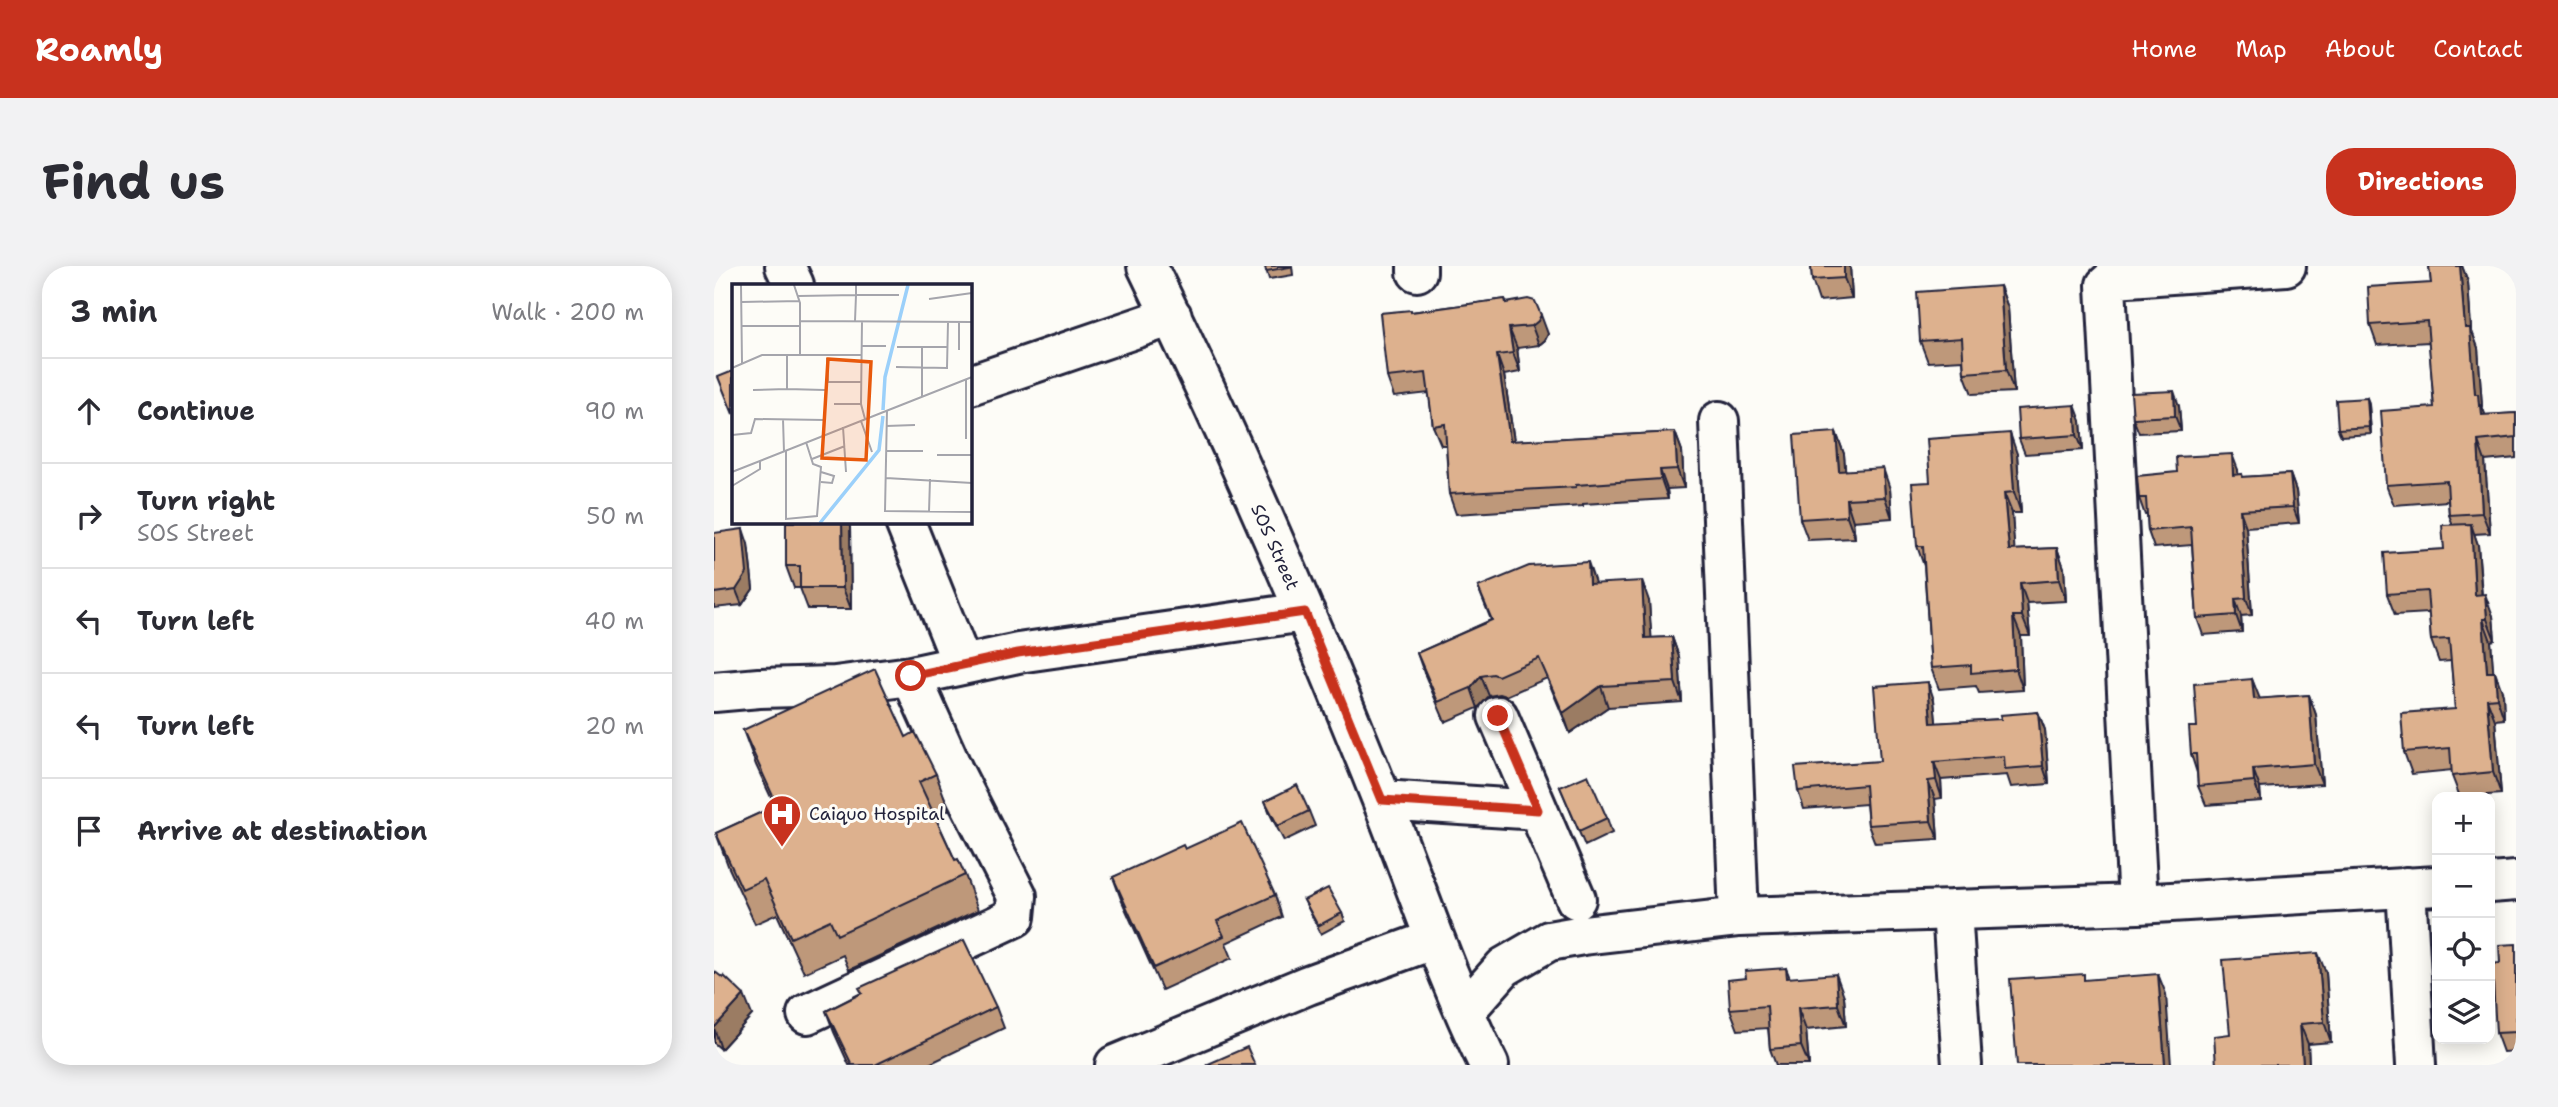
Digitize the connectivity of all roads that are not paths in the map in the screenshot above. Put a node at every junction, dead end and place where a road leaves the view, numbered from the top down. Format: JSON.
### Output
{"nodes":[{"id":1,"x":785,"y":266,"type":"edge"},
{"id":2,"x":1147,"y":266,"type":"edge"},
{"id":3,"x":2286,"y":266,"type":"edge"},
{"id":4,"x":794,"y":284,"type":"edge"},
{"id":5,"x":1171,"y":316,"type":"junction"},
{"id":6,"x":971,"y":385,"type":"edge"},
{"id":7,"x":1718,"y":421,"type":"dead end"},
{"id":8,"x":905,"y":523,"type":"edge"},
{"id":9,"x":1305,"y":612,"type":"junction"},
{"id":10,"x":962,"y":664,"type":"junction"},
{"id":11,"x":911,"y":676,"type":"junction"},
{"id":12,"x":714,"y":692,"type":"edge"},
{"id":13,"x":1498,"y":716,"type":"dead end"},
{"id":14,"x":1382,"y":800,"type":"junction"},
{"id":15,"x":1538,"y":810,"type":"junction"},
{"id":16,"x":2516,"y":881,"type":"edge"},
{"id":17,"x":2495,"y":883,"type":"edge"},
{"id":18,"x":2422,"y":886,"type":"edge"},
{"id":19,"x":1576,"y":899,"type":"dead end"},
{"id":20,"x":2138,"y":904,"type":"junction"},
{"id":21,"x":1952,"y":910,"type":"junction"},
{"id":22,"x":1739,"y":917,"type":"junction"},
{"id":23,"x":1436,"y":939,"type":"junction"},
{"id":24,"x":1465,"y":1011,"type":"junction"},
{"id":25,"x":807,"y":1014,"type":"dead end"},
{"id":26,"x":1115,"y":1065,"type":"edge"},
{"id":27,"x":1489,"y":1065,"type":"edge"},
{"id":28,"x":1962,"y":1065,"type":"edge"},
{"id":29,"x":2416,"y":1065,"type":"edge"}],
"edges":[{"from":1,"to":4,"type":"street"},
{"from":2,"to":5,"type":"street","name":"SOS Street"},
{"from":3,"to":20,"type":"street"},
{"from":5,"to":6,"type":"street"},
{"from":5,"to":9,"type":"street","name":"SOS Street"},
{"from":7,"to":22,"type":"street"},
{"from":8,"to":10,"type":"street"},
{"from":9,"to":10,"type":"street"},
{"from":9,"to":14,"type":"street","name":"SOS Street"},
{"from":10,"to":11,"type":"street"},
{"from":11,"to":12,"type":"street"},
{"from":11,"to":25,"type":"street"},
{"from":13,"to":15,"type":"street"},
{"from":14,"to":15,"type":"street"},
{"from":14,"to":23,"type":"street","name":"SOS Street"},
{"from":15,"to":19,"type":"street"},
{"from":16,"to":17,"type":"street"},
{"from":18,"to":20,"type":"street"},
{"from":18,"to":29,"type":"street"},
{"from":20,"to":21,"type":"street"},
{"from":21,"to":22,"type":"street"},
{"from":21,"to":28,"type":"street"},
{"from":22,"to":24,"type":"street"},
{"from":23,"to":24,"type":"street","name":"SOS Street"},
{"from":23,"to":26,"type":"street"},
{"from":24,"to":27,"type":"street","name":"SOS Street"}]}
